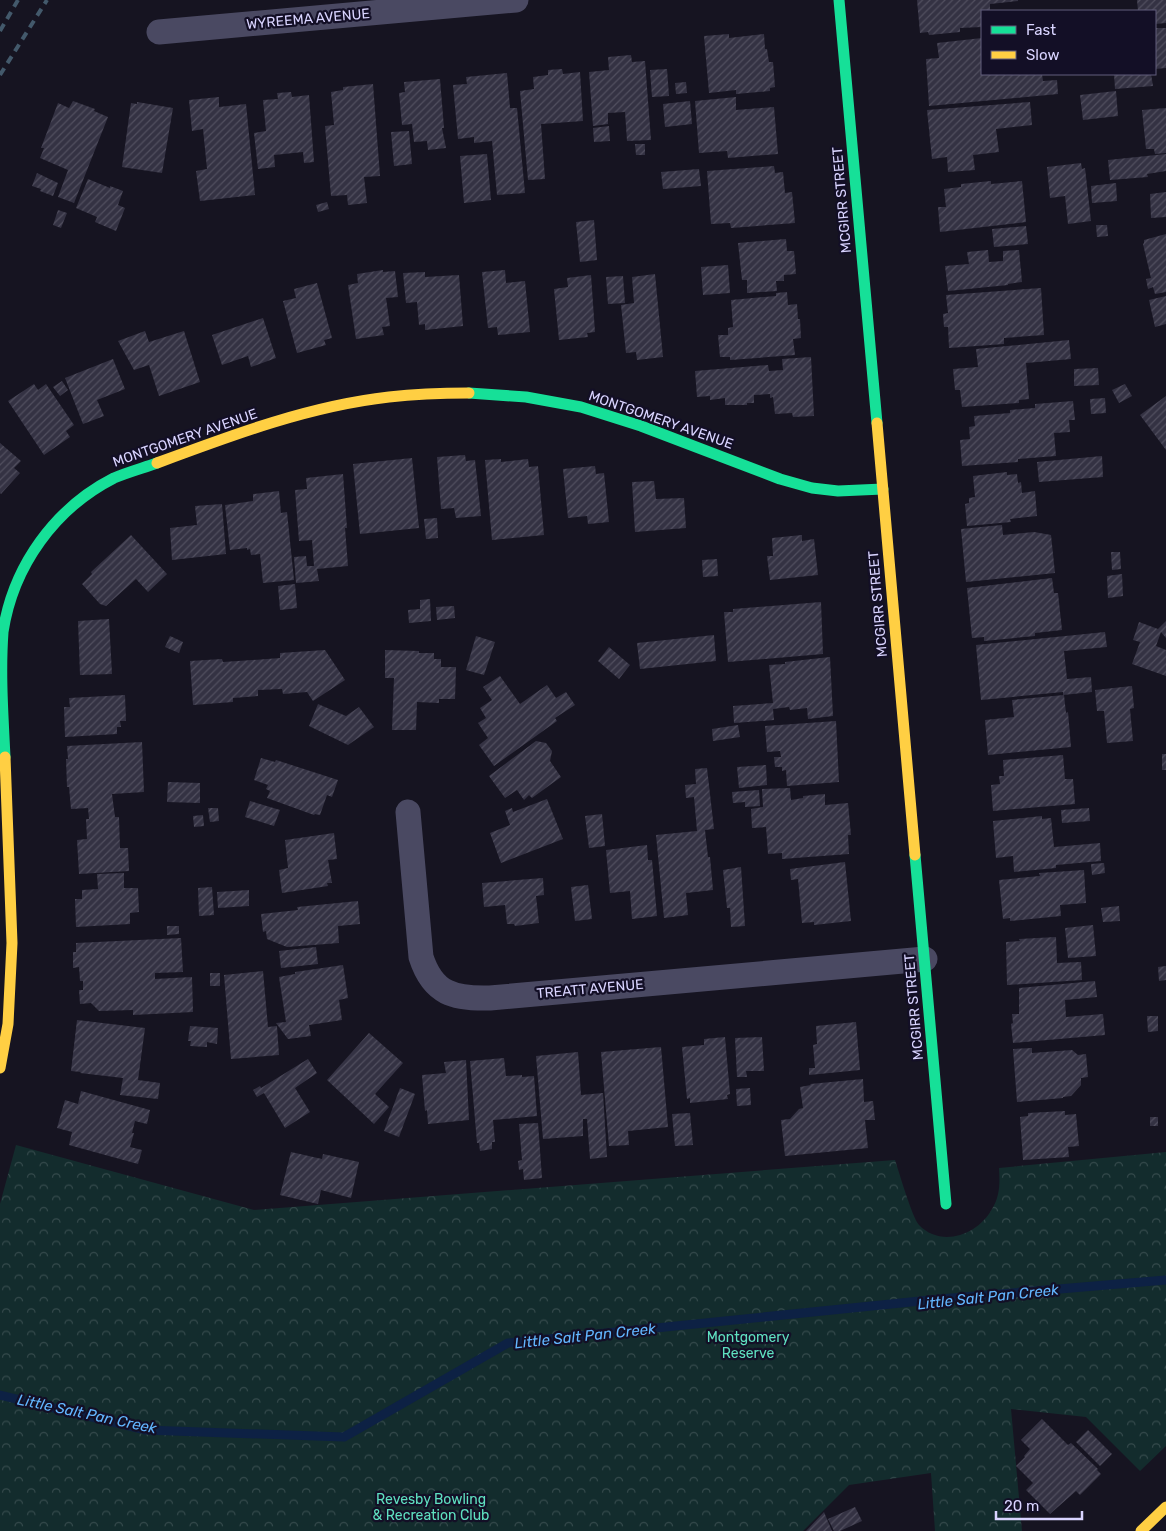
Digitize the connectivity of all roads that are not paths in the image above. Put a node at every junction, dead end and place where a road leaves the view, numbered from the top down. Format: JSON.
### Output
{"nodes":[{"id":1,"x":516,"y":0,"type":"edge"},
{"id":2,"x":839,"y":0,"type":"edge"},
{"id":3,"x":159,"y":32,"type":"dead end"},
{"id":4,"x":883,"y":489,"type":"junction"},
{"id":5,"x":408,"y":812,"type":"dead end"},
{"id":6,"x":924,"y":959,"type":"junction"},
{"id":7,"x":0,"y":1068,"type":"edge"},
{"id":8,"x":946,"y":1204,"type":"dead end"},
{"id":9,"x":1166,"y":1507,"type":"edge"},
{"id":10,"x":1142,"y":1531,"type":"edge"}],
"edges":[{"from":1,"to":3,"type":"street","name":"WYREEMA AVENUE"},
{"from":2,"to":4,"type":"street","name":"MCGIRR STREET"},
{"from":4,"to":6,"type":"street","name":"MCGIRR STREET"},
{"from":4,"to":7,"type":"street","name":"MONTGOMERY AVENUE"},
{"from":5,"to":6,"type":"street","name":"TREATT AVENUE"},
{"from":6,"to":8,"type":"street","name":"MCGIRR STREET"},
{"from":9,"to":10,"type":"street"}]}
